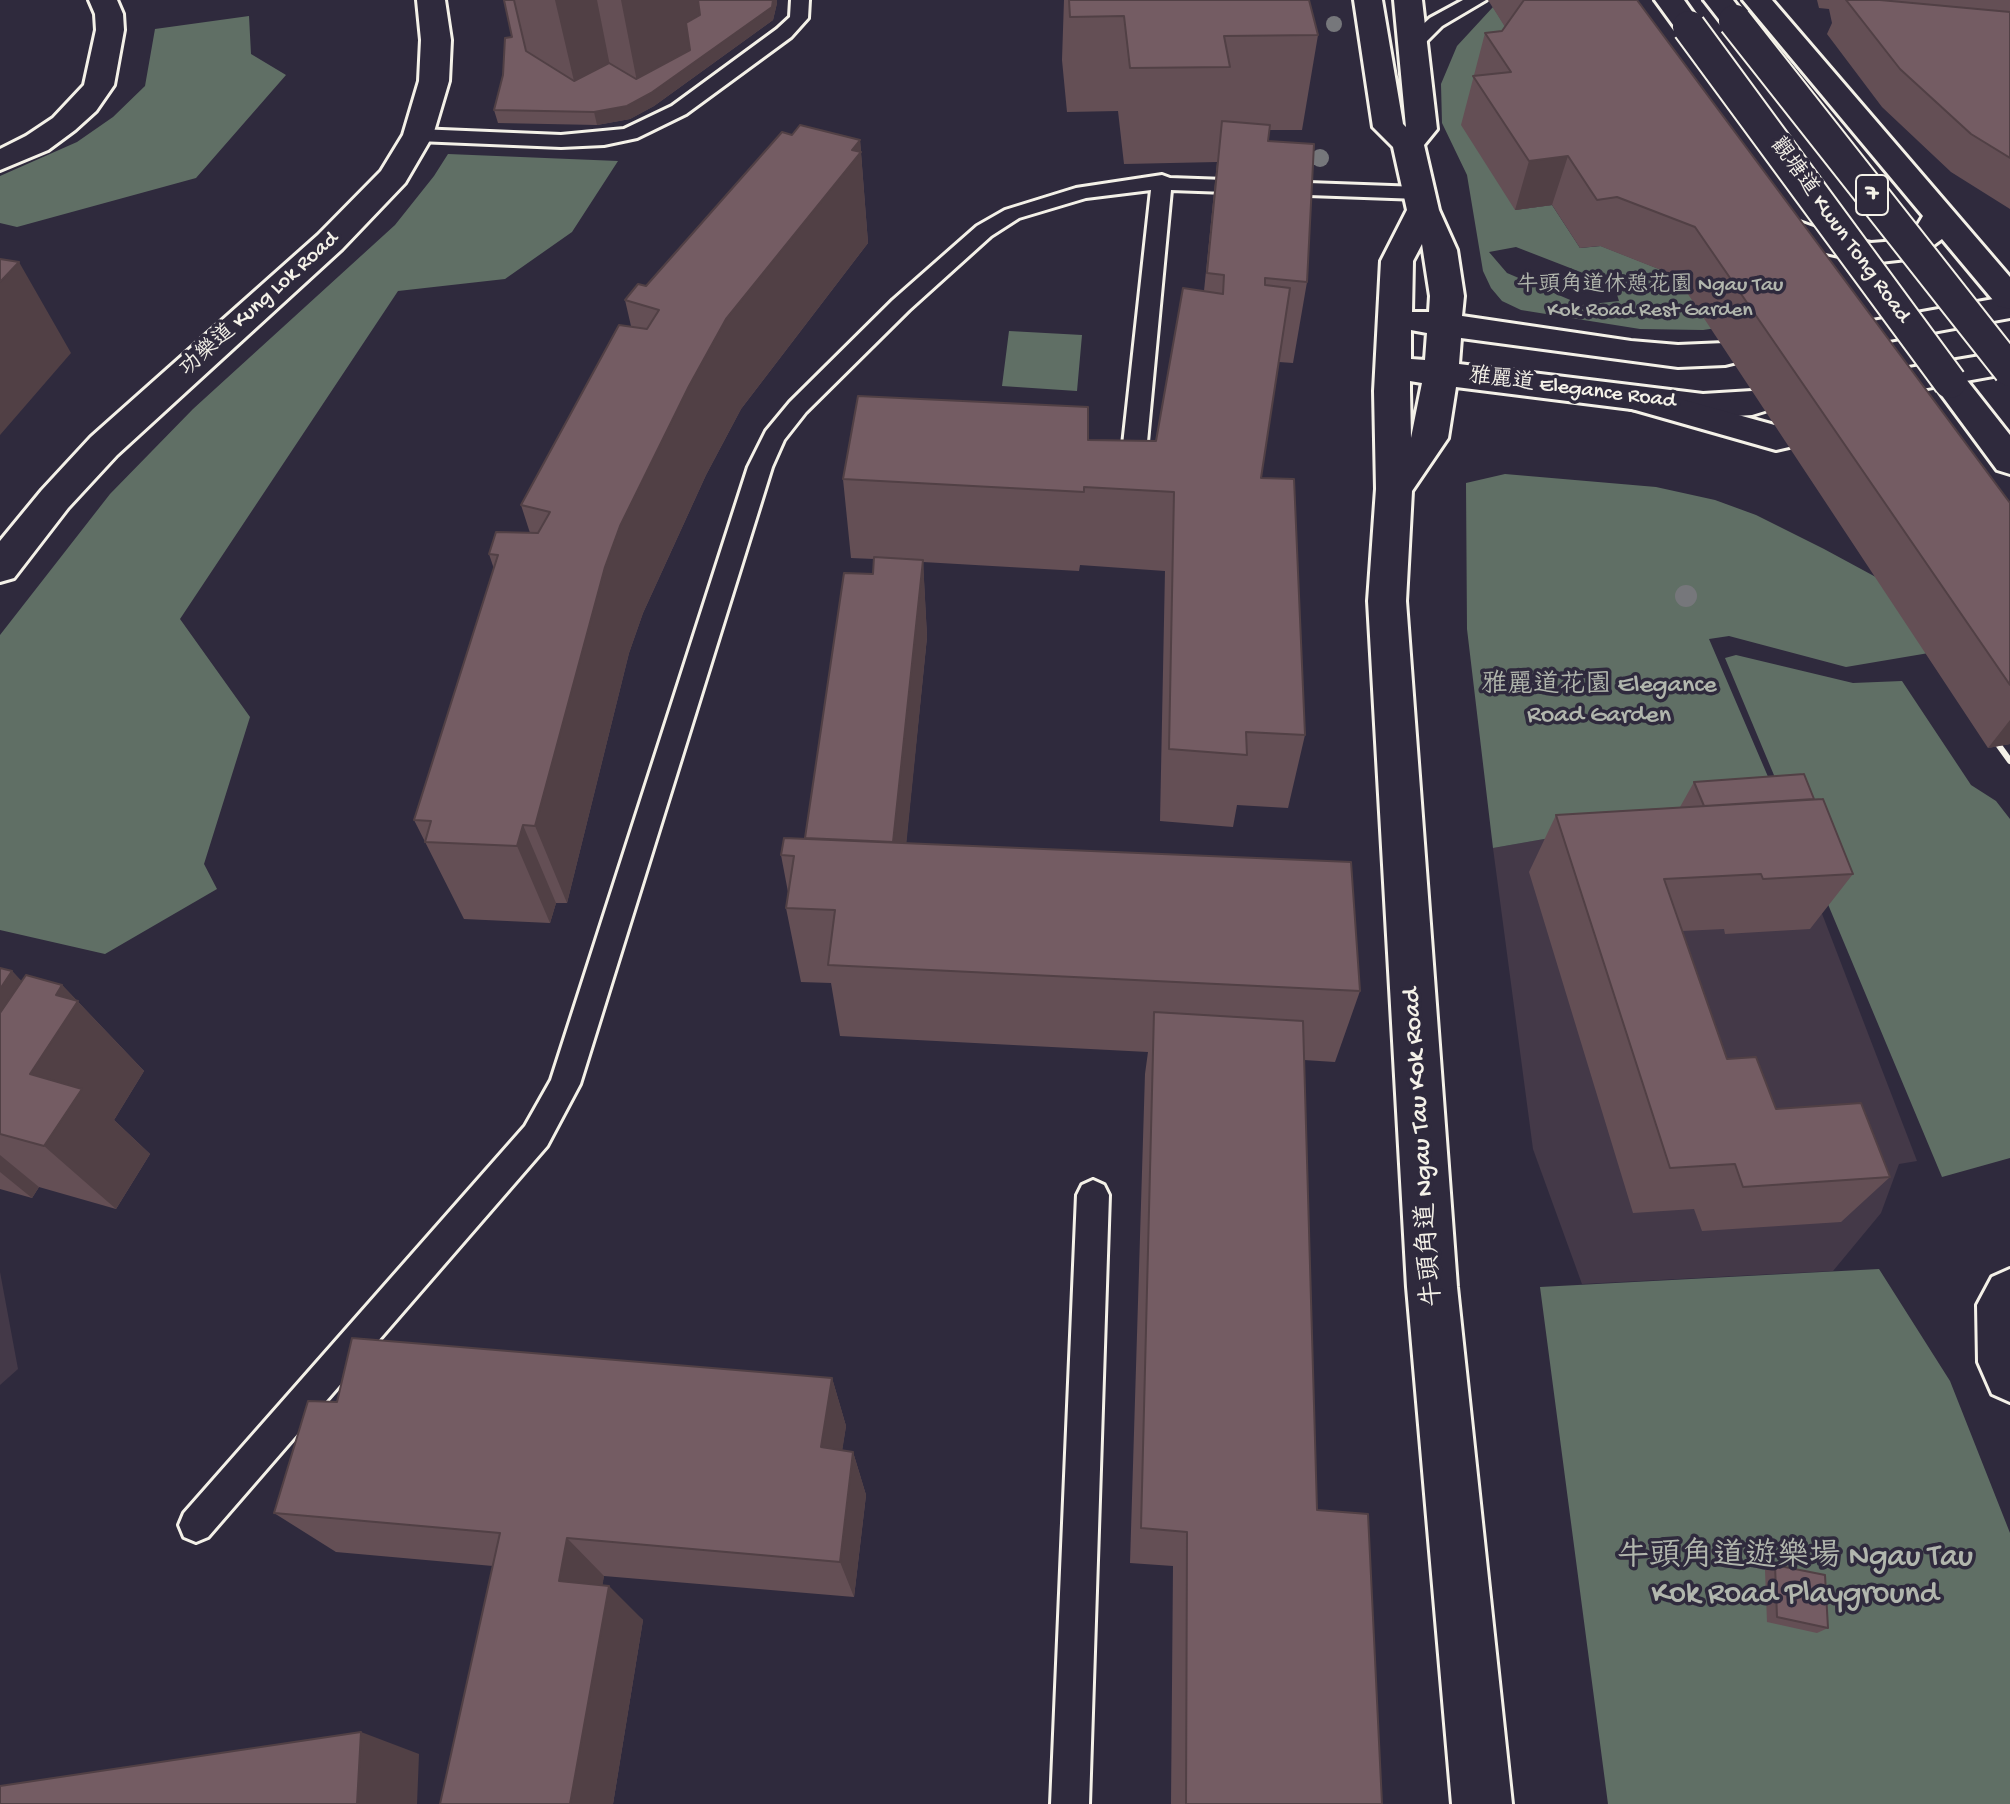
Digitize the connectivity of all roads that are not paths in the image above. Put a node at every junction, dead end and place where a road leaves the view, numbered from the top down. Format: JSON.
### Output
{"nodes":[{"id":1,"x":103,"y":0,"type":"edge"},
{"id":2,"x":431,"y":0,"type":"edge"},
{"id":3,"x":800,"y":0,"type":"edge"},
{"id":4,"x":1368,"y":0,"type":"edge"},
{"id":5,"x":1408,"y":0,"type":"edge"},
{"id":6,"x":1669,"y":0,"type":"edge"},
{"id":7,"x":1718,"y":0,"type":"edge"},
{"id":8,"x":1757,"y":0,"type":"edge"},
{"id":9,"x":1473,"y":1,"type":"edge"},
{"id":10,"x":1413,"y":44,"type":"junction"},
{"id":11,"x":418,"y":135,"type":"junction"},
{"id":12,"x":1408,"y":144,"type":"junction"},
{"id":13,"x":0,"y":161,"type":"edge"},
{"id":14,"x":1162,"y":181,"type":"junction"},
{"id":15,"x":1421,"y":202,"type":"junction"},
{"id":16,"x":1938,"y":217,"type":"junction"},
{"id":17,"x":2010,"y":259,"type":"edge"},
{"id":18,"x":1816,"y":269,"type":"edge"},
{"id":19,"x":2010,"y":298,"type":"edge"},
{"id":20,"x":2010,"y":307,"type":"edge"},
{"id":21,"x":1395,"y":319,"type":"junction"},
{"id":22,"x":1446,"y":323,"type":"junction"},
{"id":23,"x":1725,"y":354,"type":"dead end"},
{"id":24,"x":2010,"y":362,"type":"edge"},
{"id":25,"x":1393,"y":368,"type":"junction"},
{"id":26,"x":2010,"y":370,"type":"edge"},
{"id":27,"x":1441,"y":373,"type":"junction"},
{"id":28,"x":1637,"y":399,"type":"junction"},
{"id":29,"x":1752,"y":403,"type":"dead end"},
{"id":30,"x":1776,"y":438,"type":"dead end"},
{"id":31,"x":2010,"y":461,"type":"edge"},
{"id":32,"x":1133,"y":463,"type":"edge"},
{"id":33,"x":1394,"y":489,"type":"junction"},
{"id":34,"x":0,"y":568,"type":"edge"},
{"id":35,"x":1093,"y":1195,"type":"dead end"},
{"id":36,"x":2010,"y":1294,"type":"edge"},
{"id":37,"x":2010,"y":1376,"type":"edge"},
{"id":38,"x":196,"y":1525,"type":"dead end"},
{"id":39,"x":1070,"y":1804,"type":"edge"},
{"id":40,"x":1482,"y":1804,"type":"edge"}],
"edges":[{"from":1,"to":13,"type":"main road"},
{"from":2,"to":11,"type":"main road","name":"功樂道 Kung Lok Road"},
{"from":3,"to":11,"type":"lane"},
{"from":4,"to":12,"type":"main road"},
{"from":5,"to":10,"type":"main road"},
{"from":6,"to":31,"type":"main road","name":"觀塘道 Kwun Tong Road","number":"7","bridge":true},
{"from":7,"to":26,"type":"main road","name":"觀塘道 Kwun Tong Road","number":"7","bridge":true},
{"from":8,"to":16,"type":"main road"},
{"from":9,"to":10,"type":"lane"},
{"from":10,"to":12,"type":"main road"},
{"from":11,"to":34,"type":"main road","name":"功樂道 Kung Lok Road"},
{"from":12,"to":15,"type":"main road"},
{"from":14,"to":15,"type":"lane"},
{"from":14,"to":32,"type":"lane"},
{"from":14,"to":38,"type":"lane"},
{"from":15,"to":21,"type":"main road","name":"牛頭角道 Ngau Tau Kok Road"},
{"from":15,"to":22,"type":"main road"},
{"from":16,"to":17,"type":"main road"},
{"from":16,"to":18,"type":"main road","name":"觀塘道 Kwun Tong Road"},
{"from":16,"to":19,"type":"main road"},
{"from":20,"to":24,"type":"main road","name":"觀塘道 Kwun Tong Road"},
{"from":21,"to":22,"type":"main road","name":"雅麗道 Elegance Road"},
{"from":21,"to":25,"type":"main road","name":"牛頭角道 Ngau Tau Kok Road"},
{"from":22,"to":23,"type":"main road","name":"雅麗道 Elegance Road"},
{"from":22,"to":27,"type":"main road"},
{"from":25,"to":27,"type":"main road","name":"雅麗道 Elegance Road"},
{"from":25,"to":33,"type":"main road","name":"牛頭角道 Ngau Tau Kok Road"},
{"from":27,"to":28,"type":"main road","name":"雅麗道 Elegance Road"},
{"from":27,"to":33,"type":"main road"},
{"from":28,"to":29,"type":"main road","name":"雅麗道 Elegance Road"},
{"from":28,"to":30,"type":"main road"},
{"from":33,"to":40,"type":"main road","name":"牛頭角道 Ngau Tau Kok Road"},
{"from":35,"to":39,"type":"lane"},
{"from":36,"to":37,"type":"main road"}]}
